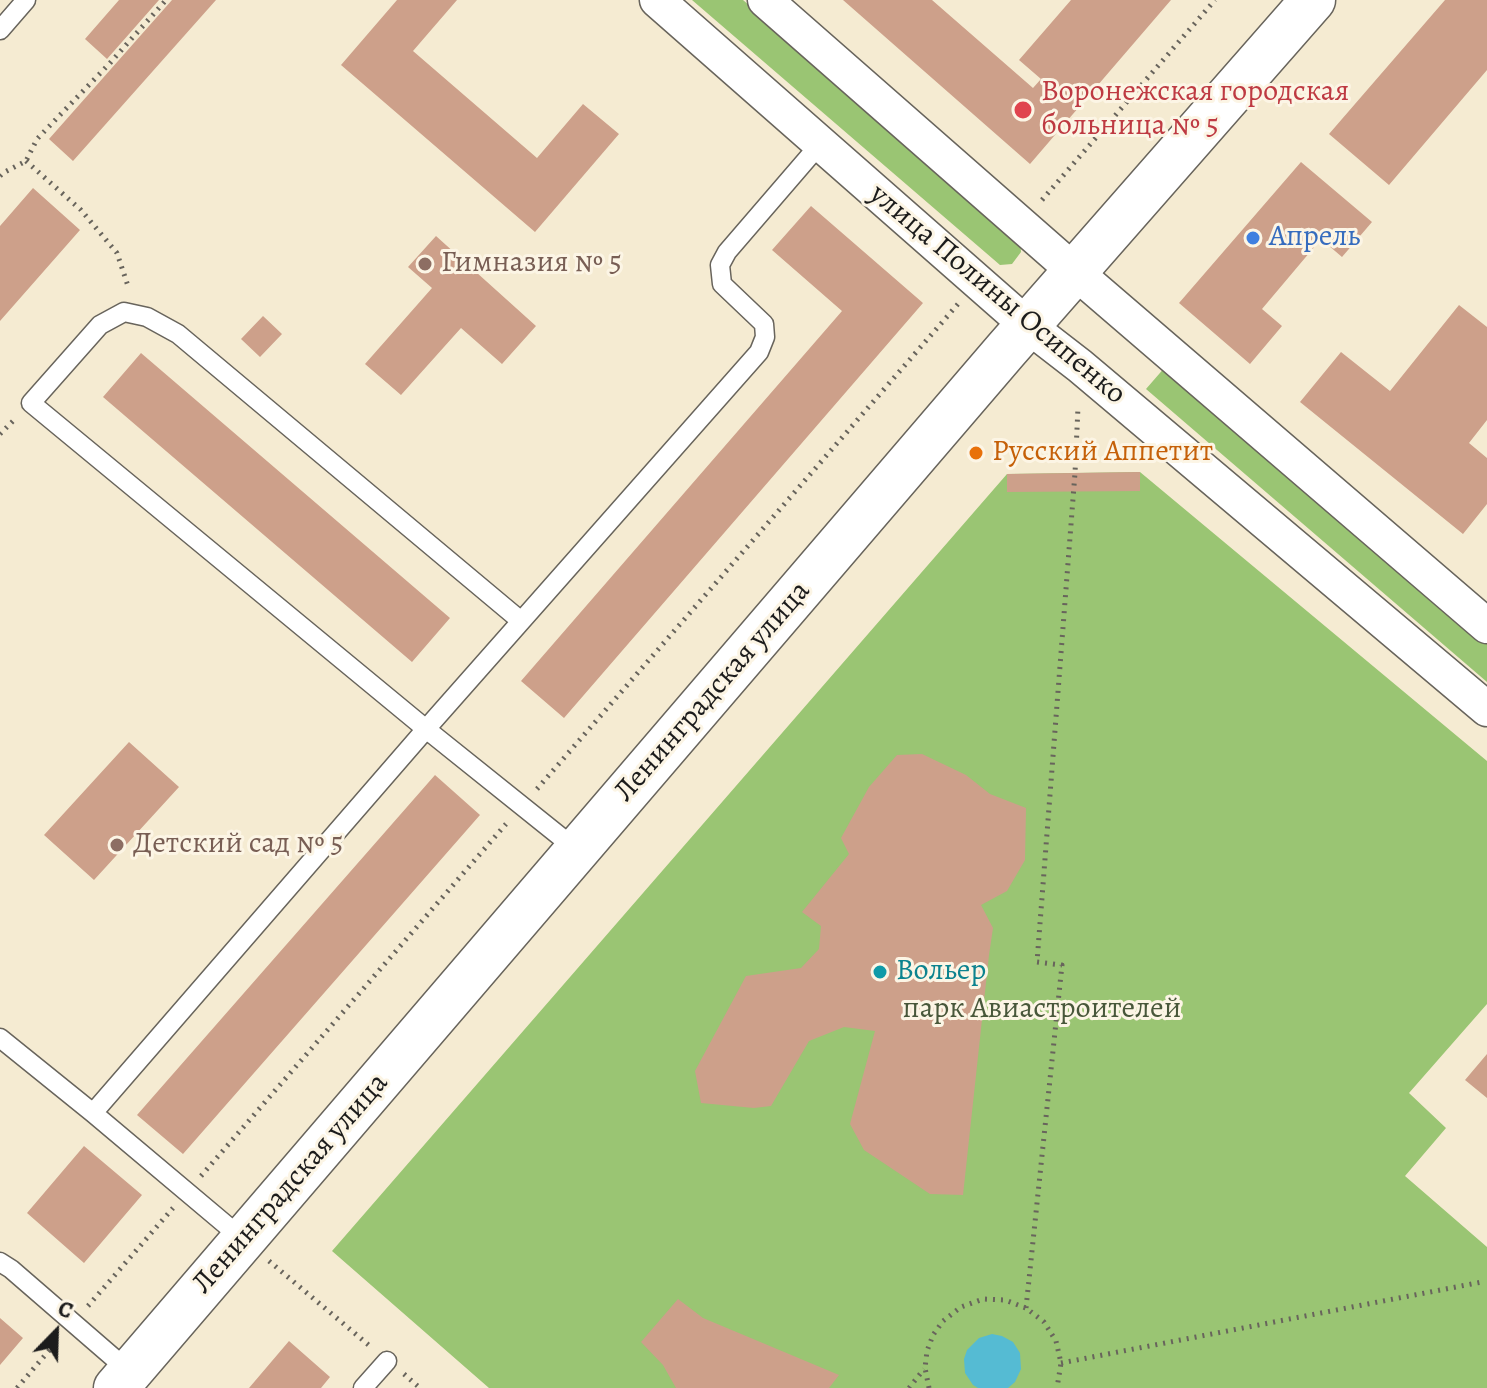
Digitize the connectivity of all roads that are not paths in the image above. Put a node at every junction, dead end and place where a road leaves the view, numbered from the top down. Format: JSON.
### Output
{"nodes":[{"id":1,"x":26,"y":0,"type":"edge"},
{"id":2,"x":657,"y":0,"type":"edge"},
{"id":3,"x":765,"y":0,"type":"edge"},
{"id":4,"x":1313,"y":0,"type":"edge"},
{"id":5,"x":0,"y":30,"type":"edge"},
{"id":6,"x":820,"y":144,"type":"junction"},
{"id":7,"x":1074,"y":271,"type":"junction"},
{"id":8,"x":1027,"y":325,"type":"junction"},
{"id":9,"x":521,"y":621,"type":"junction"},
{"id":10,"x":1487,"y":626,"type":"edge"},
{"id":11,"x":1487,"y":709,"type":"edge"},
{"id":12,"x":426,"y":729,"type":"junction"},
{"id":13,"x":577,"y":850,"type":"junction"},
{"id":14,"x":0,"y":1038,"type":"edge"},
{"id":15,"x":93,"y":1113,"type":"junction"},
{"id":16,"x":244,"y":1240,"type":"junction"},
{"id":17,"x":0,"y":1262,"type":"edge"},
{"id":18,"x":387,"y":1361,"type":"road end"},
{"id":19,"x":123,"y":1380,"type":"edge"},
{"id":20,"x":363,"y":1388,"type":"edge"}],
"edges":[{"from":1,"to":5,"type":"lane"},
{"from":2,"to":6,"type":"street","name":"улица Полины Осипенко"},
{"from":3,"to":7,"type":"street"},
{"from":4,"to":7,"type":"main road","name":"Ленинградская улица"},
{"from":6,"to":8,"type":"street","name":"улица Полины Осипенко"},
{"from":6,"to":9,"type":"lane"},
{"from":7,"to":8,"type":"main road","name":"Ленинградская улица"},
{"from":7,"to":10,"type":"street"},
{"from":8,"to":11,"type":"street","name":"улица Полины Осипенко"},
{"from":8,"to":13,"type":"main road","name":"Ленинградская улица"},
{"from":9,"to":12,"type":"lane"},
{"from":9,"to":12,"type":"lane"},
{"from":12,"to":13,"type":"lane"},
{"from":12,"to":15,"type":"lane"},
{"from":13,"to":16,"type":"main road","name":"Ленинградская улица"},
{"from":14,"to":15,"type":"lane"},
{"from":15,"to":16,"type":"lane"},
{"from":16,"to":19,"type":"main road","name":"Ленинградская улица"},
{"from":17,"to":19,"type":"lane"},
{"from":18,"to":20,"type":"lane"}]}
